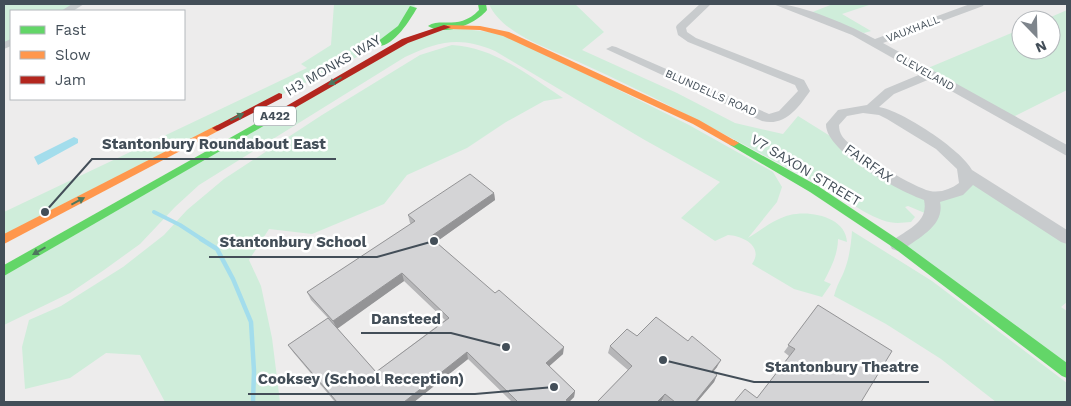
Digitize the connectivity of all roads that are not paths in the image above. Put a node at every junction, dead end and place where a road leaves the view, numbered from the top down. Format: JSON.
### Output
{"nodes":[{"id":1,"x":79,"y":4,"type":"edge"},
{"id":2,"x":706,"y":4,"type":"edge"},
{"id":3,"x":778,"y":4,"type":"edge"},
{"id":4,"x":979,"y":4,"type":"edge"},
{"id":5,"x":415,"y":5,"type":"edge"},
{"id":6,"x":68,"y":10,"type":"edge"},
{"id":7,"x":486,"y":10,"type":"edge"},
{"id":8,"x":449,"y":27,"type":"junction"},
{"id":9,"x":506,"y":34,"type":"junction"},
{"id":10,"x":395,"y":41,"type":"junction"},
{"id":11,"x":874,"y":43,"type":"junction"},
{"id":12,"x":612,"y":48,"type":"dead end"},
{"id":13,"x":372,"y":54,"type":"junction"},
{"id":14,"x":333,"y":69,"type":"dead end"},
{"id":15,"x":931,"y":75,"type":"junction"},
{"id":16,"x":290,"y":90,"type":"dead end"},
{"id":17,"x":871,"y":109,"type":"junction"},
{"id":18,"x":1067,"y":151,"type":"edge"},
{"id":19,"x":966,"y":174,"type":"junction"},
{"id":20,"x":931,"y":196,"type":"junction"},
{"id":21,"x":1067,"y":238,"type":"edge"},
{"id":22,"x":4,"y":239,"type":"edge"},
{"id":23,"x":898,"y":245,"type":"junction"},
{"id":24,"x":9,"y":268,"type":"edge"},
{"id":25,"x":1067,"y":371,"type":"edge"}],
"edges":[{"from":1,"to":6,"type":"street"},
{"from":2,"to":12,"type":"street","name":"BLUNDELLS ROAD"},
{"from":3,"to":11,"type":"street","name":"CLEVELAND"},
{"from":4,"to":11,"type":"street","name":"VAUXHALL"},
{"from":5,"to":8,"type":"main road","number":"A422"},
{"from":5,"to":10,"type":"main road","name":"H3 MONKS WAY","number":"A422"},
{"from":7,"to":8,"type":"main road","number":"A422"},
{"from":7,"to":9,"type":"main road","name":"V7 SAXON STREET"},
{"from":8,"to":9,"type":"main road","name":"V7 SAXON STREET"},
{"from":8,"to":10,"type":"main road","name":"H3 MONKS WAY","number":"A422"},
{"from":9,"to":23,"type":"main road","name":"V7 SAXON STREET"},
{"from":10,"to":13,"type":"main road","name":"H3 MONKS WAY","number":"A422"},
{"from":11,"to":15,"type":"street","name":"CLEVELAND"},
{"from":13,"to":14,"type":"main road","name":"H3 MONKS WAY","number":"A422"},
{"from":13,"to":24,"type":"main road","name":"H3 MONKS WAY","number":"A422","one_way":true},
{"from":15,"to":17,"type":"street"},
{"from":15,"to":18,"type":"street","name":"CLEVELAND"},
{"from":22,"to":16,"type":"main road","name":"H3 MONKS WAY","number":"A422","one_way":true},
{"from":17,"to":19,"type":"street","name":"FAIRFAX"},
{"from":17,"to":20,"type":"street","name":"FAIRFAX"},
{"from":19,"to":20,"type":"street"},
{"from":19,"to":21,"type":"street"},
{"from":20,"to":23,"type":"street"},
{"from":23,"to":25,"type":"main road","name":"V7 SAXON STREET"}]}
